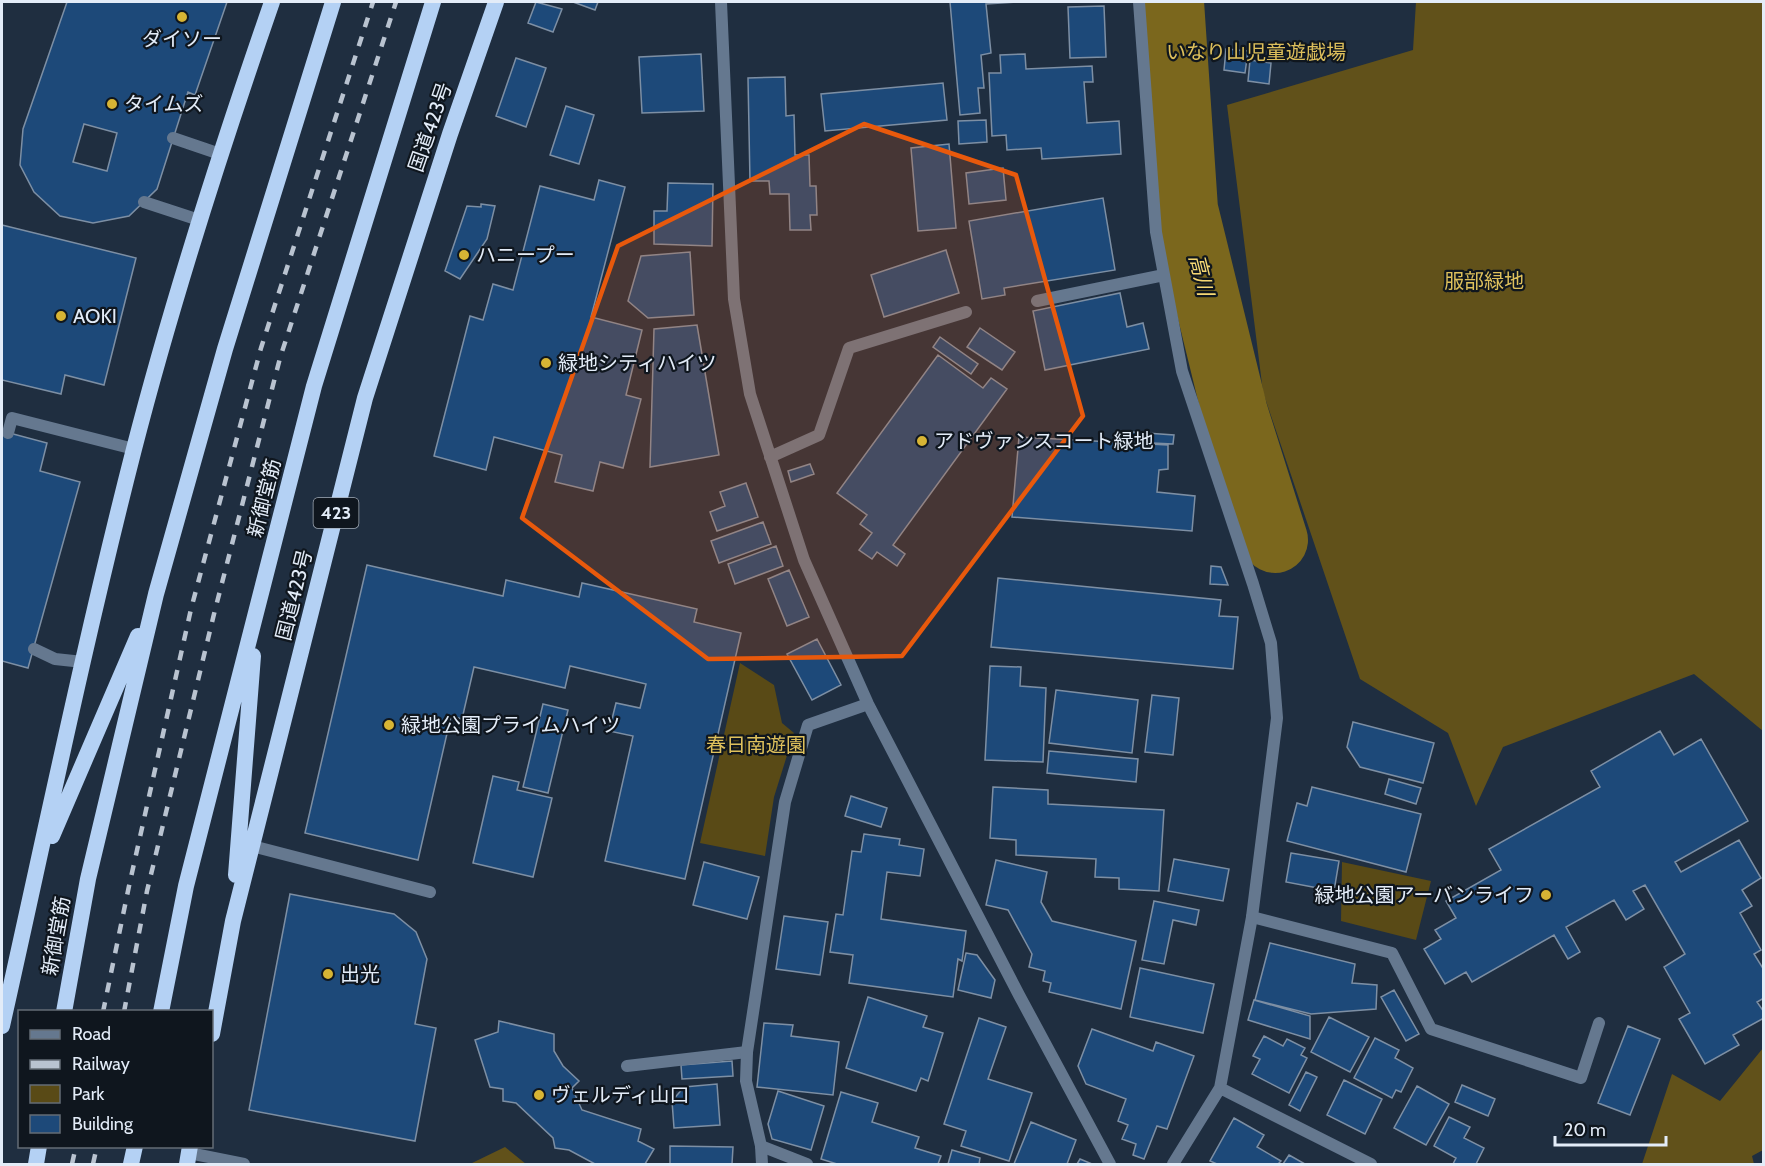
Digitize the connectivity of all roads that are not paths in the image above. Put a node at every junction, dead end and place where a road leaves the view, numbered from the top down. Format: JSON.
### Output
{"nodes":[{"id":1,"x":272,"y":2,"type":"edge"},
{"id":2,"x":333,"y":2,"type":"edge"},
{"id":3,"x":433,"y":2,"type":"edge"},
{"id":4,"x":496,"y":2,"type":"edge"},
{"id":5,"x":721,"y":2,"type":"edge"},
{"id":6,"x":1139,"y":2,"type":"edge"},
{"id":7,"x":173,"y":138,"type":"dead end"},
{"id":8,"x":220,"y":154,"type":"junction"},
{"id":9,"x":144,"y":202,"type":"dead end"},
{"id":10,"x":199,"y":220,"type":"junction"},
{"id":11,"x":1164,"y":275,"type":"junction"},
{"id":12,"x":1037,"y":301,"type":"dead end"},
{"id":13,"x":966,"y":312,"type":"dead end"},
{"id":14,"x":8,"y":433,"type":"dead end"},
{"id":15,"x":134,"y":449,"type":"junction"},
{"id":16,"x":770,"y":457,"type":"junction"},
{"id":17,"x":156,"y":594,"type":"junction"},
{"id":18,"x":256,"y":613,"type":"junction"},
{"id":19,"x":34,"y":649,"type":"dead end"},
{"id":20,"x":83,"y":662,"type":"junction"},
{"id":21,"x":868,"y":704,"type":"junction"},
{"id":22,"x":252,"y":846,"type":"junction"},
{"id":23,"x":36,"y":872,"type":"junction"},
{"id":24,"x":430,"y":892,"type":"dead end"},
{"id":25,"x":1252,"y":916,"type":"junction"},
{"id":26,"x":233,"y":921,"type":"junction"},
{"id":27,"x":64,"y":1010,"type":"edge"},
{"id":28,"x":161,"y":1010,"type":"edge"},
{"id":29,"x":1599,"y":1023,"type":"dead end"},
{"id":30,"x":2,"y":1026,"type":"edge"},
{"id":31,"x":213,"y":1029,"type":"edge"},
{"id":32,"x":747,"y":1052,"type":"junction"},
{"id":33,"x":627,"y":1066,"type":"dead end"},
{"id":34,"x":1220,"y":1088,"type":"junction"},
{"id":35,"x":761,"y":1146,"type":"junction"},
{"id":36,"x":39,"y":1148,"type":"edge"},
{"id":37,"x":135,"y":1148,"type":"edge"},
{"id":38,"x":189,"y":1155,"type":"edge"},
{"id":39,"x":36,"y":1164,"type":"edge"},
{"id":40,"x":131,"y":1164,"type":"edge"},
{"id":41,"x":244,"y":1164,"type":"edge"},
{"id":42,"x":762,"y":1164,"type":"edge"},
{"id":43,"x":807,"y":1164,"type":"edge"},
{"id":44,"x":1110,"y":1164,"type":"edge"},
{"id":45,"x":1173,"y":1164,"type":"edge"},
{"id":46,"x":1371,"y":1164,"type":"edge"}],
"edges":[{"from":1,"to":8,"type":"highway"},
{"from":2,"to":17,"type":"highway","name":"新御堂筋"},
{"from":3,"to":18,"type":"highway","name":"新御堂筋","number":"423"},
{"from":4,"to":22,"type":"highway","name":"国道423号","number":"423"},
{"from":5,"to":16,"type":"street"},
{"from":6,"to":11,"type":"street"},
{"from":7,"to":8,"type":"street"},
{"from":8,"to":10,"type":"highway"},
{"from":9,"to":10,"type":"street"},
{"from":10,"to":15,"type":"highway"},
{"from":11,"to":12,"type":"street"},
{"from":11,"to":25,"type":"street"},
{"from":13,"to":16,"type":"street"},
{"from":14,"to":15,"type":"street"},
{"from":15,"to":20,"type":"highway"},
{"from":16,"to":21,"type":"street"},
{"from":17,"to":23,"type":"highway"},
{"from":17,"to":27,"type":"highway","name":"新御堂筋"},
{"from":18,"to":26,"type":"highway"},
{"from":18,"to":28,"type":"highway","name":"新御堂筋","number":"423"},
{"from":19,"to":20,"type":"street"},
{"from":20,"to":23,"type":"highway"},
{"from":21,"to":32,"type":"street"},
{"from":21,"to":44,"type":"street"},
{"from":22,"to":24,"type":"street"},
{"from":22,"to":26,"type":"highway","name":"国道423号","number":"423"},
{"from":23,"to":30,"type":"highway"},
{"from":25,"to":29,"type":"street"},
{"from":25,"to":34,"type":"street"},
{"from":26,"to":31,"type":"highway","name":"国道423号","number":"423"},
{"from":32,"to":33,"type":"street"},
{"from":32,"to":35,"type":"street"},
{"from":34,"to":45,"type":"street"},
{"from":34,"to":46,"type":"street"},
{"from":35,"to":42,"type":"street"},
{"from":35,"to":43,"type":"street"},
{"from":36,"to":39,"type":"highway"},
{"from":37,"to":40,"type":"highway"},
{"from":38,"to":41,"type":"street"}]}
